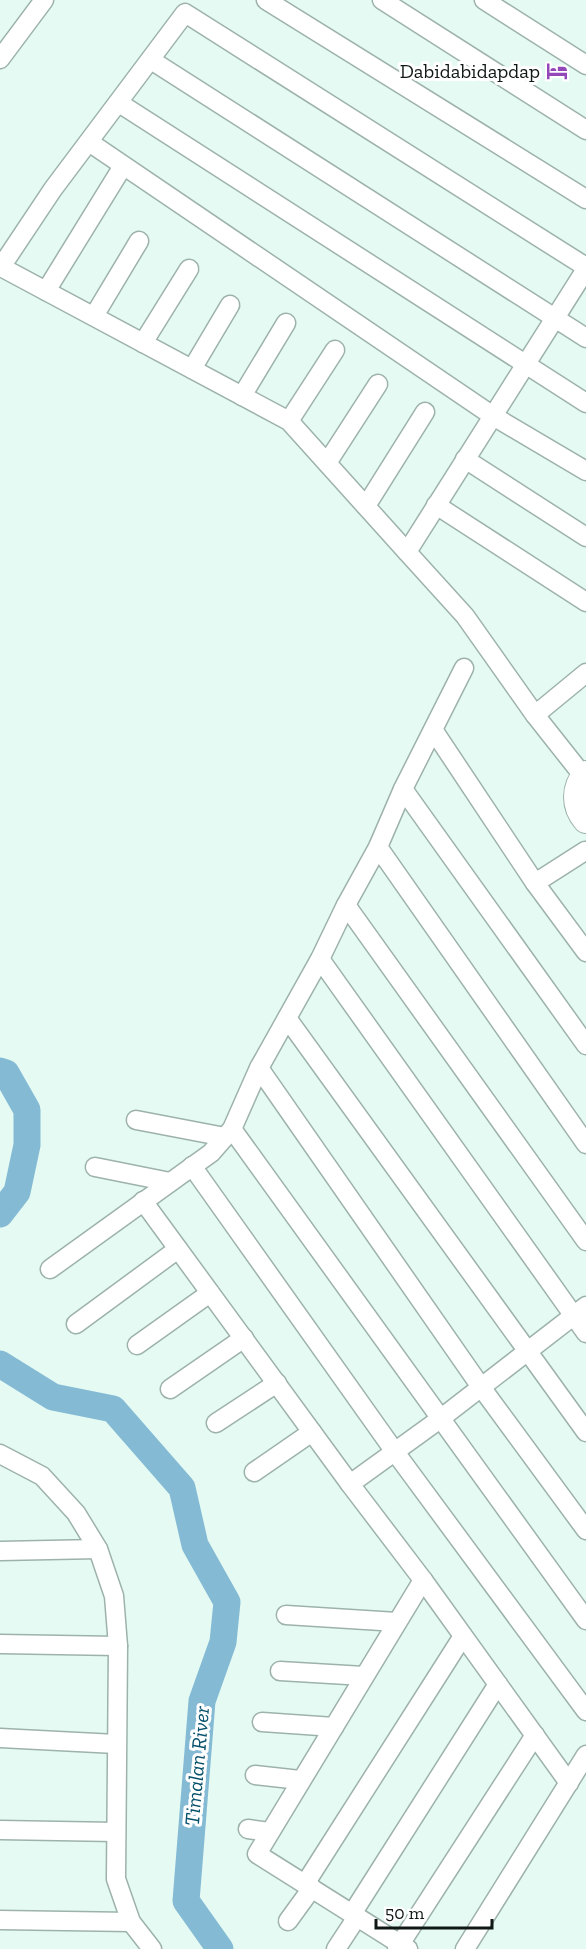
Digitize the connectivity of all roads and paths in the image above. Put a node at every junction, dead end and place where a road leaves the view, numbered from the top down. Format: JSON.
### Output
{"nodes":[{"id":1,"x":44,"y":0,"type":"edge"},
{"id":2,"x":266,"y":0,"type":"edge"},
{"id":3,"x":382,"y":0,"type":"edge"},
{"id":4,"x":484,"y":0,"type":"edge"},
{"id":5,"x":0,"y":59,"type":"edge"},
{"id":6,"x":151,"y":60,"type":"junction"},
{"id":7,"x":586,"y":64,"type":"edge"},
{"id":8,"x":119,"y":103,"type":"junction"},
{"id":9,"x":586,"y":130,"type":"edge"},
{"id":10,"x":89,"y":142,"type":"junction"},
{"id":11,"x":123,"y":165,"type":"junction"},
{"id":12,"x":586,"y":199,"type":"edge"},
{"id":13,"x":139,"y":241,"type":"dead end"},
{"id":14,"x":586,"y":268,"type":"edge"},
{"id":15,"x":189,"y":269,"type":"dead end"},
{"id":16,"x":46,"y":291,"type":"junction"},
{"id":17,"x":230,"y":305,"type":"dead end"},
{"id":18,"x":94,"y":316,"type":"junction"},
{"id":19,"x":555,"y":318,"type":"junction"},
{"id":20,"x":286,"y":323,"type":"dead end"},
{"id":21,"x":586,"y":338,"type":"edge"},
{"id":22,"x":143,"y":343,"type":"junction"},
{"id":23,"x":335,"y":350,"type":"dead end"},
{"id":24,"x":526,"y":364,"type":"junction"},
{"id":25,"x":192,"y":369,"type":"junction"},
{"id":26,"x":378,"y":384,"type":"dead end"},
{"id":27,"x":242,"y":396,"type":"junction"},
{"id":28,"x":586,"y":403,"type":"edge"},
{"id":29,"x":425,"y":412,"type":"dead end"},
{"id":30,"x":493,"y":416,"type":"junction"},
{"id":31,"x":289,"y":421,"type":"junction"},
{"id":32,"x":465,"y":459,"type":"junction"},
{"id":33,"x":327,"y":463,"type":"junction"},
{"id":34,"x":586,"y":471,"type":"edge"},
{"id":35,"x":436,"y":505,"type":"junction"},
{"id":36,"x":366,"y":506,"type":"junction"},
{"id":37,"x":586,"y":537,"type":"edge"},
{"id":38,"x":407,"y":552,"type":"junction"},
{"id":39,"x":586,"y":602,"type":"edge"},
{"id":40,"x":464,"y":668,"type":"dead end"},
{"id":41,"x":586,"y":674,"type":"edge"},
{"id":42,"x":535,"y":715,"type":"junction"},
{"id":43,"x":434,"y":731,"type":"junction"},
{"id":44,"x":585,"y":776,"type":"edge"},
{"id":45,"x":403,"y":789,"type":"junction"},
{"id":46,"x":586,"y":820,"type":"edge"},
{"id":47,"x":378,"y":847,"type":"junction"},
{"id":48,"x":585,"y":851,"type":"edge"},
{"id":49,"x":535,"y":883,"type":"junction"},
{"id":50,"x":346,"y":904,"type":"junction"},
{"id":51,"x":586,"y":952,"type":"edge"},
{"id":52,"x":320,"y":959,"type":"junction"},
{"id":53,"x":287,"y":1018,"type":"junction"},
{"id":54,"x":586,"y":1045,"type":"edge"},
{"id":55,"x":259,"y":1068,"type":"junction"},
{"id":56,"x":136,"y":1120,"type":"dead end"},
{"id":57,"x":229,"y":1133,"type":"junction"},
{"id":58,"x":586,"y":1144,"type":"edge"},
{"id":59,"x":192,"y":1166,"type":"junction"},
{"id":60,"x":95,"y":1167,"type":"dead end"},
{"id":61,"x":170,"y":1182,"type":"junction"},
{"id":62,"x":143,"y":1201,"type":"junction"},
{"id":63,"x":586,"y":1240,"type":"edge"},
{"id":64,"x":178,"y":1249,"type":"junction"},
{"id":65,"x":50,"y":1269,"type":"dead end"},
{"id":66,"x":210,"y":1293,"type":"junction"},
{"id":67,"x":580,"y":1311,"type":"edge"},
{"id":68,"x":76,"y":1324,"type":"dead end"},
{"id":69,"x":586,"y":1333,"type":"edge"},
{"id":70,"x":244,"y":1338,"type":"junction"},
{"id":71,"x":137,"y":1345,"type":"dead end"},
{"id":72,"x":528,"y":1351,"type":"junction"},
{"id":73,"x":277,"y":1383,"type":"junction"},
{"id":74,"x":481,"y":1387,"type":"junction"},
{"id":75,"x":170,"y":1389,"type":"dead end"},
{"id":76,"x":440,"y":1419,"type":"junction"},
{"id":77,"x":216,"y":1423,"type":"dead end"},
{"id":78,"x":312,"y":1432,"type":"junction"},
{"id":79,"x":586,"y":1432,"type":"edge"},
{"id":80,"x":395,"y":1452,"type":"junction"},
{"id":81,"x":0,"y":1454,"type":"edge"},
{"id":82,"x":254,"y":1472,"type":"dead end"},
{"id":83,"x":350,"y":1484,"type":"junction"},
{"id":84,"x":586,"y":1530,"type":"edge"},
{"id":85,"x":98,"y":1549,"type":"junction"},
{"id":86,"x":0,"y":1551,"type":"edge"},
{"id":87,"x":423,"y":1580,"type":"junction"},
{"id":88,"x":286,"y":1615,"type":"dead end"},
{"id":89,"x":586,"y":1620,"type":"edge"},
{"id":90,"x":397,"y":1622,"type":"junction"},
{"id":91,"x":463,"y":1636,"type":"junction"},
{"id":92,"x":0,"y":1644,"type":"edge"},
{"id":93,"x":118,"y":1646,"type":"junction"},
{"id":94,"x":280,"y":1671,"type":"dead end"},
{"id":95,"x":364,"y":1676,"type":"junction"},
{"id":96,"x":498,"y":1684,"type":"junction"},
{"id":97,"x":586,"y":1711,"type":"edge"},
{"id":98,"x":262,"y":1722,"type":"dead end"},
{"id":99,"x":334,"y":1727,"type":"junction"},
{"id":100,"x":535,"y":1735,"type":"junction"},
{"id":101,"x":0,"y":1738,"type":"edge"},
{"id":102,"x":116,"y":1744,"type":"junction"},
{"id":103,"x":586,"y":1755,"type":"edge"},
{"id":104,"x":255,"y":1775,"type":"dead end"},
{"id":105,"x":300,"y":1780,"type":"junction"},
{"id":106,"x":569,"y":1783,"type":"junction"},
{"id":107,"x":248,"y":1829,"type":"dead end"},
{"id":108,"x":0,"y":1830,"type":"edge"},
{"id":109,"x":116,"y":1832,"type":"junction"},
{"id":110,"x":269,"y":1832,"type":"junction"},
{"id":111,"x":308,"y":1886,"type":"junction"},
{"id":112,"x":355,"y":1915,"type":"junction"},
{"id":113,"x":0,"y":1920,"type":"edge"},
{"id":114,"x":288,"y":1921,"type":"dead end"},
{"id":115,"x":130,"y":1922,"type":"junction"},
{"id":116,"x":402,"y":1947,"type":"edge"},
{"id":117,"x":152,"y":1949,"type":"edge"},
{"id":118,"x":336,"y":1949,"type":"edge"},
{"id":119,"x":465,"y":1949,"type":"edge"}],
"edges":[{"from":1,"to":5,"type":"street"},
{"from":2,"to":12,"type":"street"},
{"from":3,"to":9,"type":"street"},
{"from":4,"to":7,"type":"street"},
{"from":6,"to":8,"type":"street"},
{"from":6,"to":14,"type":"street"},
{"from":6,"to":19,"type":"street"},
{"from":8,"to":10,"type":"street"},
{"from":8,"to":24,"type":"street"},
{"from":10,"to":11,"type":"street"},
{"from":10,"to":16,"type":"street"},
{"from":11,"to":16,"type":"street"},
{"from":11,"to":30,"type":"street"},
{"from":13,"to":18,"type":"street"},
{"from":14,"to":19,"type":"street"},
{"from":15,"to":22,"type":"street"},
{"from":16,"to":18,"type":"street"},
{"from":17,"to":25,"type":"street"},
{"from":18,"to":22,"type":"street"},
{"from":19,"to":21,"type":"street"},
{"from":19,"to":24,"type":"street"},
{"from":20,"to":27,"type":"street"},
{"from":22,"to":25,"type":"street"},
{"from":23,"to":31,"type":"street"},
{"from":24,"to":28,"type":"street"},
{"from":24,"to":30,"type":"street"},
{"from":25,"to":27,"type":"street"},
{"from":26,"to":33,"type":"street"},
{"from":27,"to":31,"type":"street"},
{"from":29,"to":36,"type":"street"},
{"from":30,"to":32,"type":"street"},
{"from":30,"to":34,"type":"street"},
{"from":31,"to":33,"type":"street"},
{"from":32,"to":35,"type":"street"},
{"from":32,"to":37,"type":"street"},
{"from":33,"to":36,"type":"street"},
{"from":35,"to":38,"type":"street"},
{"from":35,"to":39,"type":"street"},
{"from":36,"to":38,"type":"street"},
{"from":38,"to":42,"type":"street"},
{"from":40,"to":43,"type":"street"},
{"from":41,"to":42,"type":"street"},
{"from":42,"to":44,"type":"street"},
{"from":43,"to":45,"type":"street"},
{"from":43,"to":49,"type":"street"},
{"from":44,"to":46,"type":"street"},
{"from":45,"to":47,"type":"street"},
{"from":45,"to":54,"type":"street"},
{"from":47,"to":50,"type":"street"},
{"from":47,"to":58,"type":"street"},
{"from":48,"to":49,"type":"street"},
{"from":49,"to":51,"type":"street"},
{"from":50,"to":52,"type":"street"},
{"from":50,"to":63,"type":"street"},
{"from":52,"to":53,"type":"street"},
{"from":52,"to":67,"type":"street"},
{"from":53,"to":55,"type":"street"},
{"from":53,"to":72,"type":"street"},
{"from":55,"to":57,"type":"street"},
{"from":55,"to":74,"type":"street"},
{"from":56,"to":57,"type":"street"},
{"from":57,"to":59,"type":"street"},
{"from":57,"to":76,"type":"street"},
{"from":59,"to":61,"type":"street"},
{"from":59,"to":80,"type":"street"},
{"from":60,"to":61,"type":"street"},
{"from":61,"to":62,"type":"street"},
{"from":62,"to":64,"type":"street"},
{"from":62,"to":65,"type":"street"},
{"from":64,"to":66,"type":"street"},
{"from":64,"to":68,"type":"street"},
{"from":66,"to":70,"type":"street"},
{"from":66,"to":71,"type":"street"},
{"from":67,"to":69,"type":"street"},
{"from":67,"to":72,"type":"street"},
{"from":70,"to":73,"type":"street"},
{"from":70,"to":75,"type":"street"},
{"from":72,"to":74,"type":"street"},
{"from":72,"to":79,"type":"street"},
{"from":73,"to":77,"type":"street"},
{"from":73,"to":78,"type":"street"},
{"from":74,"to":76,"type":"street"},
{"from":74,"to":84,"type":"street"},
{"from":76,"to":80,"type":"street"},
{"from":76,"to":89,"type":"street"},
{"from":78,"to":82,"type":"street"},
{"from":78,"to":83,"type":"street"},
{"from":80,"to":83,"type":"street"},
{"from":80,"to":97,"type":"street"},
{"from":81,"to":85,"type":"street"},
{"from":83,"to":87,"type":"street"},
{"from":85,"to":86,"type":"street"},
{"from":85,"to":93,"type":"street"},
{"from":87,"to":90,"type":"street"},
{"from":87,"to":91,"type":"street"},
{"from":88,"to":90,"type":"street"},
{"from":90,"to":95,"type":"street"},
{"from":91,"to":96,"type":"street"},
{"from":91,"to":111,"type":"street"},
{"from":92,"to":93,"type":"street"},
{"from":93,"to":102,"type":"street"},
{"from":94,"to":95,"type":"street"},
{"from":95,"to":99,"type":"street"},
{"from":96,"to":100,"type":"street"},
{"from":96,"to":112,"type":"street"},
{"from":98,"to":99,"type":"street"},
{"from":99,"to":105,"type":"street"},
{"from":100,"to":106,"type":"street"},
{"from":100,"to":116,"type":"street"},
{"from":101,"to":102,"type":"street"},
{"from":102,"to":109,"type":"street"},
{"from":103,"to":106,"type":"street"},
{"from":104,"to":105,"type":"street"},
{"from":105,"to":110,"type":"street"},
{"from":106,"to":119,"type":"street"},
{"from":107,"to":110,"type":"street"},
{"from":108,"to":109,"type":"street"},
{"from":109,"to":115,"type":"street"},
{"from":110,"to":111,"type":"street"},
{"from":111,"to":112,"type":"street"},
{"from":111,"to":114,"type":"street"},
{"from":112,"to":116,"type":"street"},
{"from":112,"to":118,"type":"street"},
{"from":113,"to":115,"type":"street"},
{"from":115,"to":117,"type":"street"}]}
